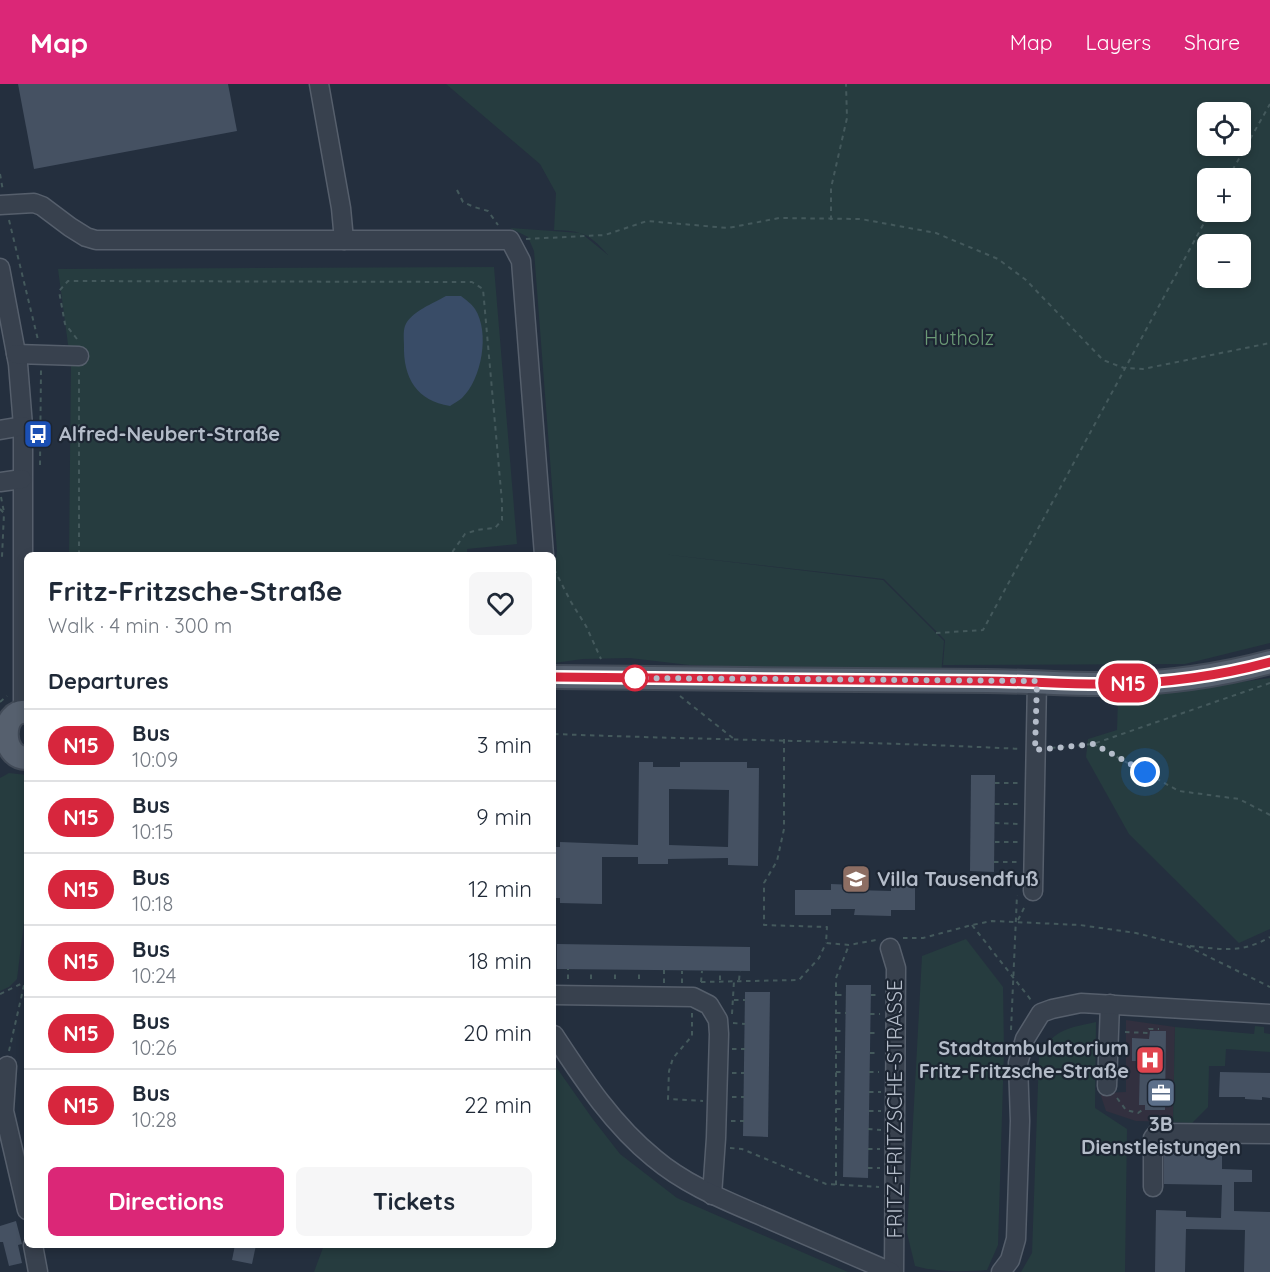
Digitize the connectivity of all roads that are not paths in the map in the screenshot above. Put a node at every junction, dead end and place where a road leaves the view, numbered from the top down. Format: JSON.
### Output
{"nodes":[{"id":1,"x":319,"y":84,"type":"edge"},
{"id":2,"x":0,"y":205,"type":"edge"},
{"id":3,"x":344,"y":240,"type":"junction"},
{"id":4,"x":0,"y":268,"type":"edge"},
{"id":5,"x":16,"y":354,"type":"junction"},
{"id":6,"x":79,"y":356,"type":"road end"},
{"id":7,"x":23,"y":426,"type":"junction"},
{"id":8,"x":0,"y":430,"type":"edge"},
{"id":9,"x":22,"y":479,"type":"junction"},
{"id":10,"x":0,"y":482,"type":"edge"},
{"id":11,"x":544,"y":552,"type":"edge"},
{"id":12,"x":24,"y":634,"type":"edge"},
{"id":13,"x":1270,"y":662,"type":"edge"},
{"id":14,"x":556,"y":677,"type":"edge"},
{"id":15,"x":1037,"y":681,"type":"junction"},
{"id":16,"x":24,"y":712,"type":"edge"},
{"id":17,"x":0,"y":739,"type":"edge"},
{"id":18,"x":24,"y":758,"type":"edge"},
{"id":19,"x":1025,"y":891,"type":"road end"},
{"id":20,"x":890,"y":942,"type":"road end"},
{"id":21,"x":556,"y":995,"type":"edge"},
{"id":22,"x":1110,"y":1004,"type":"junction"},
{"id":23,"x":1270,"y":1014,"type":"edge"},
{"id":24,"x":556,"y":1038,"type":"edge"},
{"id":25,"x":7,"y":1066,"type":"road end"},
{"id":26,"x":1107,"y":1086,"type":"road end"},
{"id":27,"x":1270,"y":1134,"type":"edge"},
{"id":28,"x":1154,"y":1187,"type":"dead end"},
{"id":29,"x":24,"y":1190,"type":"edge"},
{"id":30,"x":712,"y":1195,"type":"junction"},
{"id":31,"x":34,"y":1248,"type":"edge"},
{"id":32,"x":38,"y":1272,"type":"edge"},
{"id":33,"x":893,"y":1272,"type":"edge"},
{"id":34,"x":1001,"y":1272,"type":"edge"}],
"edges":[{"from":1,"to":3,"type":"street"},
{"from":2,"to":3,"type":"street"},
{"from":3,"to":11,"type":"street"},
{"from":4,"to":5,"type":"street"},
{"from":5,"to":6,"type":"street"},
{"from":5,"to":7,"type":"street"},
{"from":7,"to":8,"type":"street"},
{"from":7,"to":9,"type":"street"},
{"from":9,"to":10,"type":"street"},
{"from":9,"to":12,"type":"street"},
{"from":13,"to":15,"type":"main road"},
{"from":14,"to":15,"type":"main road"},
{"from":15,"to":19,"type":"street"},
{"from":16,"to":17,"type":"main road"},
{"from":17,"to":18,"type":"main road"},
{"from":20,"to":33,"type":"street","name":"FRITZ-FRITZSCHE-STRASSE"},
{"from":21,"to":30,"type":"street"},
{"from":22,"to":23,"type":"street"},
{"from":22,"to":26,"type":"street"},
{"from":22,"to":34,"type":"street"},
{"from":24,"to":30,"type":"street","name":"FRITZ-FRITZSCHE-STRASSE"},
{"from":25,"to":29,"type":"street"},
{"from":27,"to":28,"type":"street"},
{"from":30,"to":33,"type":"street","name":"FRITZ-FRITZSCHE-STRASSE"},
{"from":31,"to":32,"type":"street"}]}
